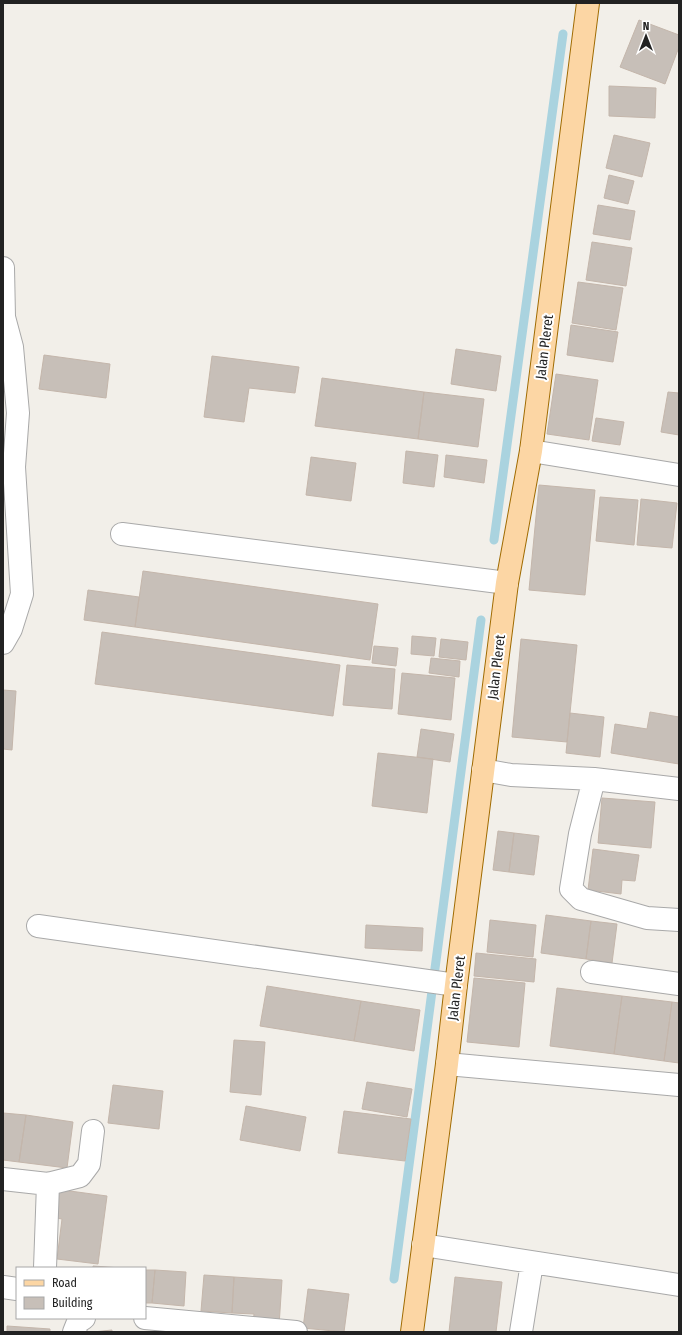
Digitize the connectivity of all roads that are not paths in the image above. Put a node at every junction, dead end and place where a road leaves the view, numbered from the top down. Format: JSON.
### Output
{"nodes":[{"id":1,"x":588,"y":3,"type":"edge"},
{"id":2,"x":3,"y":268,"type":"edge"},
{"id":3,"x":531,"y":451,"type":"junction"},
{"id":4,"x":9,"y":467,"type":"edge"},
{"id":5,"x":679,"y":475,"type":"edge"},
{"id":6,"x":122,"y":534,"type":"dead end"},
{"id":7,"x":507,"y":583,"type":"junction"},
{"id":8,"x":3,"y":643,"type":"edge"},
{"id":9,"x":483,"y":770,"type":"junction"},
{"id":10,"x":594,"y":779,"type":"junction"},
{"id":11,"x":679,"y":789,"type":"edge"},
{"id":12,"x":679,"y":920,"type":"edge"},
{"id":13,"x":38,"y":926,"type":"dead end"},
{"id":14,"x":592,"y":972,"type":"dead end"},
{"id":15,"x":679,"y":984,"type":"edge"},
{"id":16,"x":456,"y":985,"type":"junction"},
{"id":17,"x":447,"y":1064,"type":"junction"},
{"id":18,"x":679,"y":1085,"type":"edge"},
{"id":19,"x":93,"y":1131,"type":"dead end"},
{"id":20,"x":3,"y":1179,"type":"edge"},
{"id":21,"x":48,"y":1184,"type":"junction"},
{"id":22,"x":423,"y":1245,"type":"junction"},
{"id":23,"x":532,"y":1263,"type":"junction"},
{"id":24,"x":45,"y":1267,"type":"edge"},
{"id":25,"x":679,"y":1285,"type":"edge"},
{"id":26,"x":3,"y":1287,"type":"edge"},
{"id":27,"x":16,"y":1289,"type":"edge"},
{"id":28,"x":146,"y":1318,"type":"edge"},
{"id":29,"x":82,"y":1319,"type":"edge"},
{"id":30,"x":74,"y":1332,"type":"edge"},
{"id":31,"x":296,"y":1332,"type":"edge"},
{"id":32,"x":412,"y":1332,"type":"edge"},
{"id":33,"x":521,"y":1332,"type":"edge"}],
"edges":[{"from":1,"to":3,"type":"main road","name":"Jalan Pleret"},
{"from":2,"to":4,"type":"street"},
{"from":3,"to":5,"type":"street"},
{"from":3,"to":7,"type":"main road","name":"Jalan Pleret"},
{"from":4,"to":8,"type":"street"},
{"from":6,"to":7,"type":"street"},
{"from":7,"to":9,"type":"main road","name":"Jalan Pleret"},
{"from":9,"to":10,"type":"street"},
{"from":9,"to":16,"type":"main road","name":"Jalan Pleret"},
{"from":10,"to":11,"type":"street"},
{"from":10,"to":12,"type":"street"},
{"from":13,"to":16,"type":"street"},
{"from":14,"to":15,"type":"street"},
{"from":16,"to":17,"type":"main road","name":"Jalan Pleret"},
{"from":17,"to":18,"type":"street"},
{"from":17,"to":22,"type":"main road","name":"Jalan Pleret"},
{"from":19,"to":21,"type":"street"},
{"from":20,"to":21,"type":"street"},
{"from":21,"to":24,"type":"street"},
{"from":22,"to":23,"type":"street"},
{"from":22,"to":32,"type":"main road","name":"Jalan Pleret"},
{"from":23,"to":25,"type":"street"},
{"from":23,"to":33,"type":"street"},
{"from":26,"to":27,"type":"street"},
{"from":28,"to":31,"type":"street"},
{"from":29,"to":30,"type":"street"}]}
